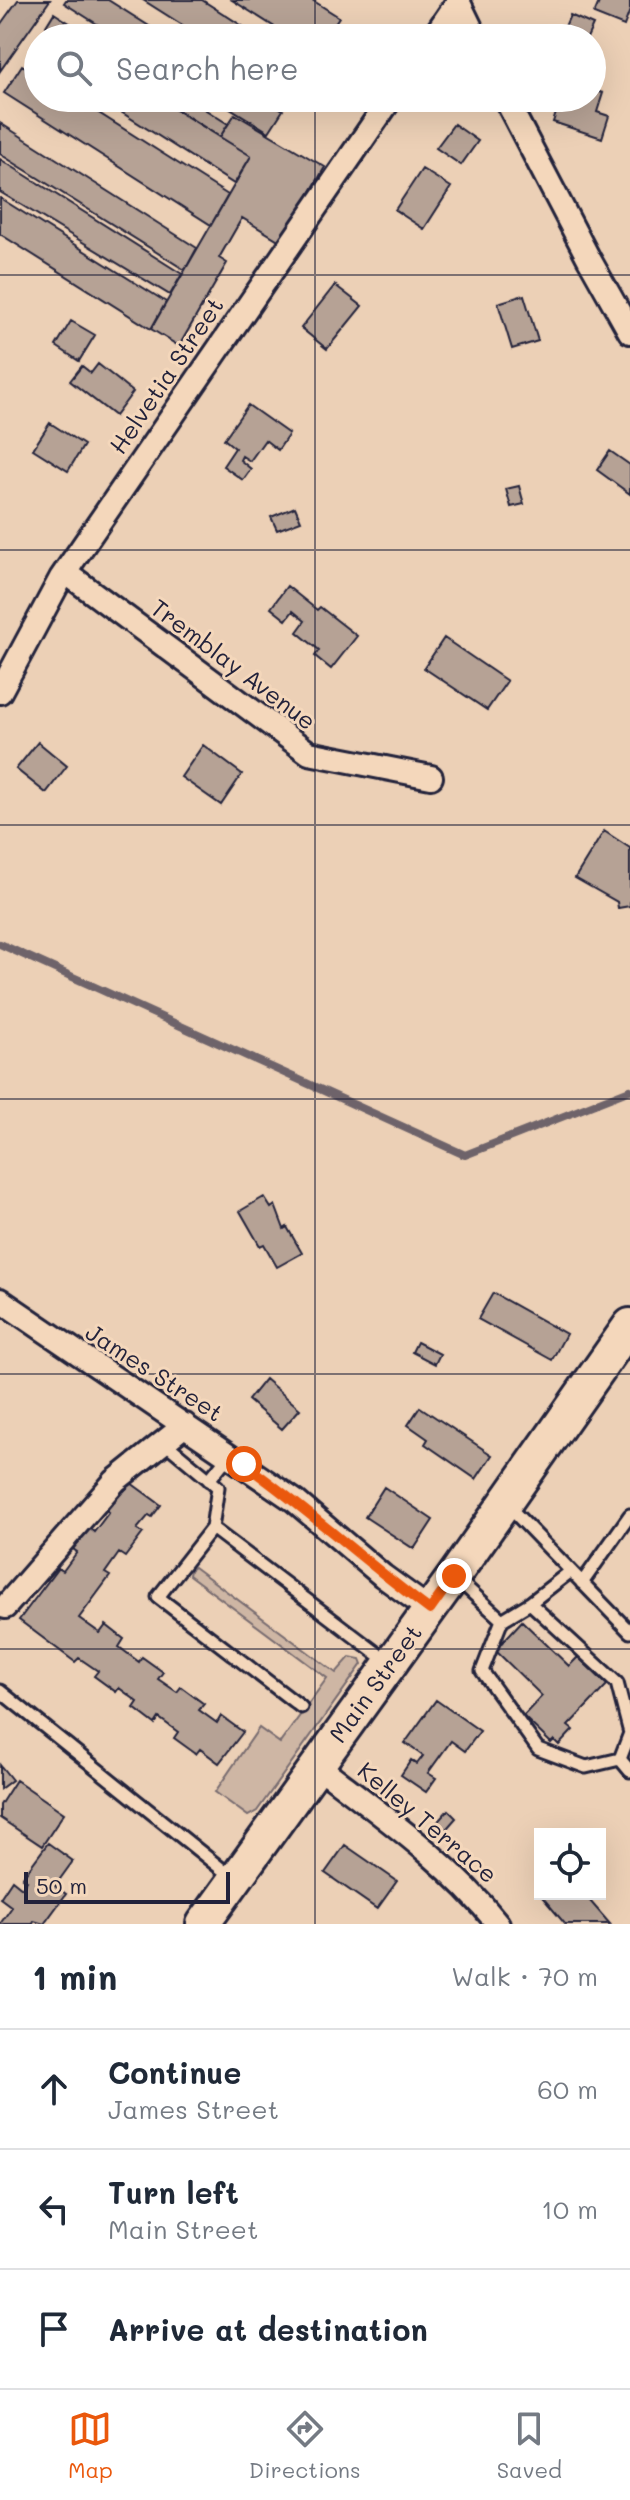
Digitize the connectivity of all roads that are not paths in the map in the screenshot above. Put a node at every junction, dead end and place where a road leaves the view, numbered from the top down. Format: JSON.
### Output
{"nodes":[{"id":1,"x":459,"y":1,"type":"edge"},
{"id":2,"x":443,"y":24,"type":"edge"},
{"id":3,"x":470,"y":24,"type":"edge"},
{"id":4,"x":381,"y":112,"type":"edge"},
{"id":5,"x":512,"y":112,"type":"edge"},
{"id":6,"x":630,"y":332,"type":"edge"},
{"id":7,"x":65,"y":572,"type":"junction"},
{"id":8,"x":0,"y":692,"type":"edge"},
{"id":9,"x":431,"y":777,"type":"dead end"},
{"id":10,"x":0,"y":1300,"type":"edge"},
{"id":11,"x":630,"y":1325,"type":"edge"},
{"id":12,"x":185,"y":1425,"type":"junction"},
{"id":13,"x":164,"y":1442,"type":"junction"},
{"id":14,"x":229,"y":1454,"type":"junction"},
{"id":15,"x":209,"y":1480,"type":"junction"},
{"id":16,"x":505,"y":1503,"type":"junction"},
{"id":17,"x":630,"y":1515,"type":"edge"},
{"id":18,"x":212,"y":1528,"type":"junction"},
{"id":19,"x":571,"y":1571,"type":"junction"},
{"id":20,"x":454,"y":1576,"type":"junction"},
{"id":21,"x":582,"y":1583,"type":"junction"},
{"id":22,"x":530,"y":1603,"type":"junction"},
{"id":23,"x":5,"y":1607,"type":"dead end"},
{"id":24,"x":430,"y":1610,"type":"junction"},
{"id":25,"x":502,"y":1620,"type":"junction"},
{"id":26,"x":630,"y":1632,"type":"edge"},
{"id":27,"x":391,"y":1663,"type":"junction"},
{"id":28,"x":0,"y":1692,"type":"edge"},
{"id":29,"x":301,"y":1707,"type":"dead end"},
{"id":30,"x":620,"y":1759,"type":"junction"},
{"id":31,"x":317,"y":1765,"type":"junction"},
{"id":32,"x":630,"y":1771,"type":"edge"},
{"id":33,"x":234,"y":1880,"type":"junction"},
{"id":34,"x":203,"y":1924,"type":"edge"},
{"id":35,"x":498,"y":1924,"type":"edge"}],
"edges":[{"from":1,"to":2,"type":"street"},
{"from":1,"to":3,"type":"street"},
{"from":4,"to":7,"type":"street","name":"Helvetia Street"},
{"from":5,"to":6,"type":"street"},
{"from":7,"to":8,"type":"street","name":"Helvetia Street"},
{"from":7,"to":9,"type":"street","name":"Tremblay Avenue"},
{"from":10,"to":12,"type":"street","name":"James Street"},
{"from":11,"to":16,"type":"main road","name":"Main Street"},
{"from":12,"to":13,"type":"street"},
{"from":12,"to":14,"type":"street","name":"James Street"},
{"from":13,"to":15,"type":"lane"},
{"from":13,"to":23,"type":"street"},
{"from":14,"to":15,"type":"lane"},
{"from":14,"to":24,"type":"street","name":"James Street"},
{"from":15,"to":18,"type":"lane"},
{"from":16,"to":19,"type":"lane"},
{"from":16,"to":20,"type":"main road","name":"Main Street"},
{"from":17,"to":21,"type":"lane"},
{"from":18,"to":27,"type":"lane"},
{"from":18,"to":29,"type":"lane"},
{"from":19,"to":21,"type":"lane"},
{"from":19,"to":22,"type":"lane"},
{"from":20,"to":24,"type":"main road","name":"Main Street"},
{"from":20,"to":25,"type":"lane"},
{"from":21,"to":26,"type":"lane"},
{"from":22,"to":25,"type":"lane"},
{"from":22,"to":30,"type":"lane"},
{"from":24,"to":27,"type":"main road","name":"Main Street"},
{"from":25,"to":30,"type":"lane"},
{"from":27,"to":31,"type":"main road","name":"Main Street"},
{"from":28,"to":33,"type":"lane"},
{"from":30,"to":32,"type":"lane"},
{"from":31,"to":33,"type":"main road","name":"Main Street"},
{"from":31,"to":35,"type":"street","name":"Kelley Terrace"},
{"from":33,"to":34,"type":"main road","name":"Main Street"}]}
